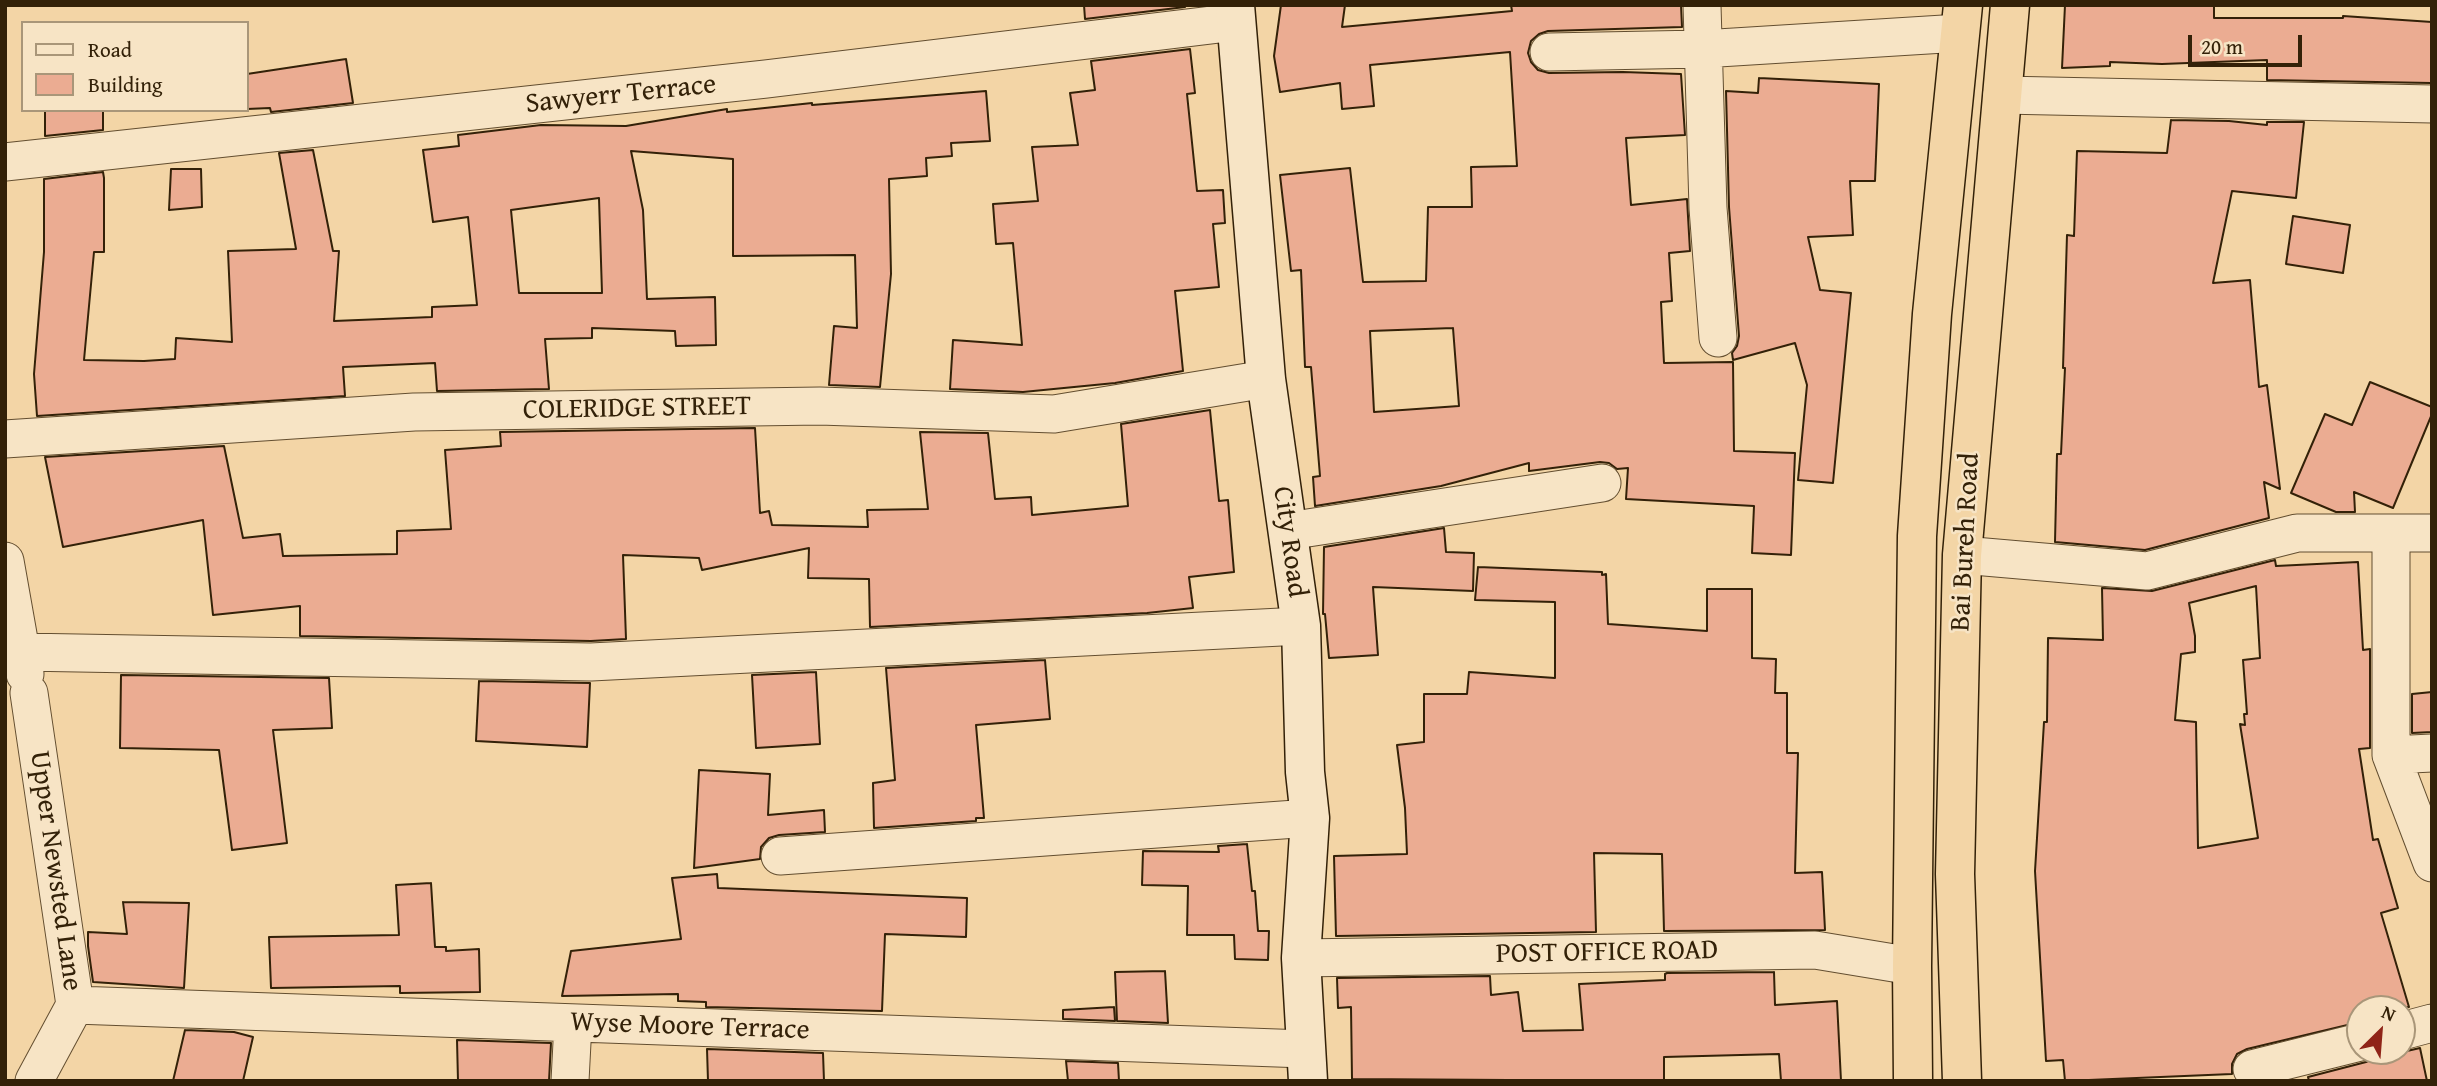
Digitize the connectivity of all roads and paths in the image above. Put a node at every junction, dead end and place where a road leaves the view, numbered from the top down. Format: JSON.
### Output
{"nodes":[{"id":1,"x":1702,"y":5,"type":"edge"},
{"id":2,"x":2010,"y":5,"type":"edge"},
{"id":3,"x":1235,"y":13,"type":"edge"},
{"id":4,"x":1961,"y":19,"type":"edge"},
{"id":5,"x":1702,"y":49,"type":"junction"},
{"id":6,"x":1549,"y":52,"type":"dead end"},
{"id":7,"x":2002,"y":95,"type":"junction"},
{"id":8,"x":2432,"y":104,"type":"edge"},
{"id":9,"x":5,"y":162,"type":"edge"},
{"id":10,"x":1718,"y":338,"type":"dead end"},
{"id":11,"x":1266,"y":379,"type":"junction"},
{"id":12,"x":5,"y":439,"type":"edge"},
{"id":13,"x":1602,"y":483,"type":"dead end"},
{"id":14,"x":1289,"y":531,"type":"junction"},
{"id":15,"x":2432,"y":533,"type":"edge"},
{"id":16,"x":2391,"y":534,"type":"junction"},
{"id":17,"x":1962,"y":555,"type":"junction"},
{"id":18,"x":5,"y":561,"type":"edge"},
{"id":19,"x":1301,"y":626,"type":"junction"},
{"id":20,"x":20,"y":652,"type":"junction"},
{"id":21,"x":17,"y":693,"type":"edge"},
{"id":22,"x":2432,"y":753,"type":"edge"},
{"id":23,"x":2390,"y":755,"type":"junction"},
{"id":24,"x":1310,"y":818,"type":"junction"},
{"id":25,"x":780,"y":856,"type":"dead end"},
{"id":26,"x":2432,"y":863,"type":"edge"},
{"id":27,"x":1301,"y":958,"type":"junction"},
{"id":28,"x":1912,"y":966,"type":"junction"},
{"id":29,"x":75,"y":1005,"type":"junction"},
{"id":30,"x":573,"y":1023,"type":"junction"},
{"id":31,"x":2346,"y":1046,"type":"edge"},
{"id":32,"x":1307,"y":1065,"type":"edge"},
{"id":33,"x":2252,"y":1069,"type":"dead end"},
{"id":34,"x":34,"y":1081,"type":"edge"},
{"id":35,"x":570,"y":1081,"type":"edge"},
{"id":36,"x":1913,"y":1081,"type":"edge"},
{"id":37,"x":1962,"y":1081,"type":"edge"}],
"edges":[{"from":1,"to":5,"type":"street"},
{"from":2,"to":7,"type":"highway","name":"Bai Bureh Road"},
{"from":3,"to":9,"type":"street","name":"Sawyerr Terrace"},
{"from":3,"to":11,"type":"main road","name":"City Road"},
{"from":4,"to":5,"type":"street"},
{"from":4,"to":28,"type":"highway","name":"Bai Bureh Road"},
{"from":5,"to":6,"type":"street"},
{"from":5,"to":10,"type":"street"},
{"from":7,"to":8,"type":"street"},
{"from":7,"to":17,"type":"highway","name":"Bai Bureh Road"},
{"from":11,"to":12,"type":"street","name":"COLERIDGE STREET"},
{"from":11,"to":14,"type":"main road","name":"City Road"},
{"from":13,"to":14,"type":"street"},
{"from":14,"to":19,"type":"main road","name":"City Road"},
{"from":15,"to":16,"type":"street"},
{"from":16,"to":17,"type":"street"},
{"from":16,"to":23,"type":"street"},
{"from":17,"to":37,"type":"highway","name":"Bai Bureh Road"},
{"from":18,"to":20,"type":"street","name":"Upper Newsted Lane"},
{"from":19,"to":20,"type":"street"},
{"from":19,"to":24,"type":"main road","name":"City Road"},
{"from":20,"to":21,"type":"street","name":"Upper Newsted Lane"},
{"from":21,"to":29,"type":"street","name":"Upper Newsted Lane"},
{"from":22,"to":23,"type":"street"},
{"from":23,"to":26,"type":"street"},
{"from":24,"to":25,"type":"street"},
{"from":24,"to":27,"type":"main road","name":"City Road"},
{"from":27,"to":28,"type":"street","name":"POST OFFICE ROAD"},
{"from":27,"to":32,"type":"main road","name":"City Road"},
{"from":28,"to":36,"type":"highway","name":"Bai Bureh Road"},
{"from":29,"to":30,"type":"street","name":"Wyse Moore Terrace"},
{"from":29,"to":34,"type":"street","name":"Upper Newsted Lane"},
{"from":30,"to":32,"type":"street","name":"Wyse Moore Terrace"},
{"from":30,"to":35,"type":"street"},
{"from":31,"to":33,"type":"street"}]}
